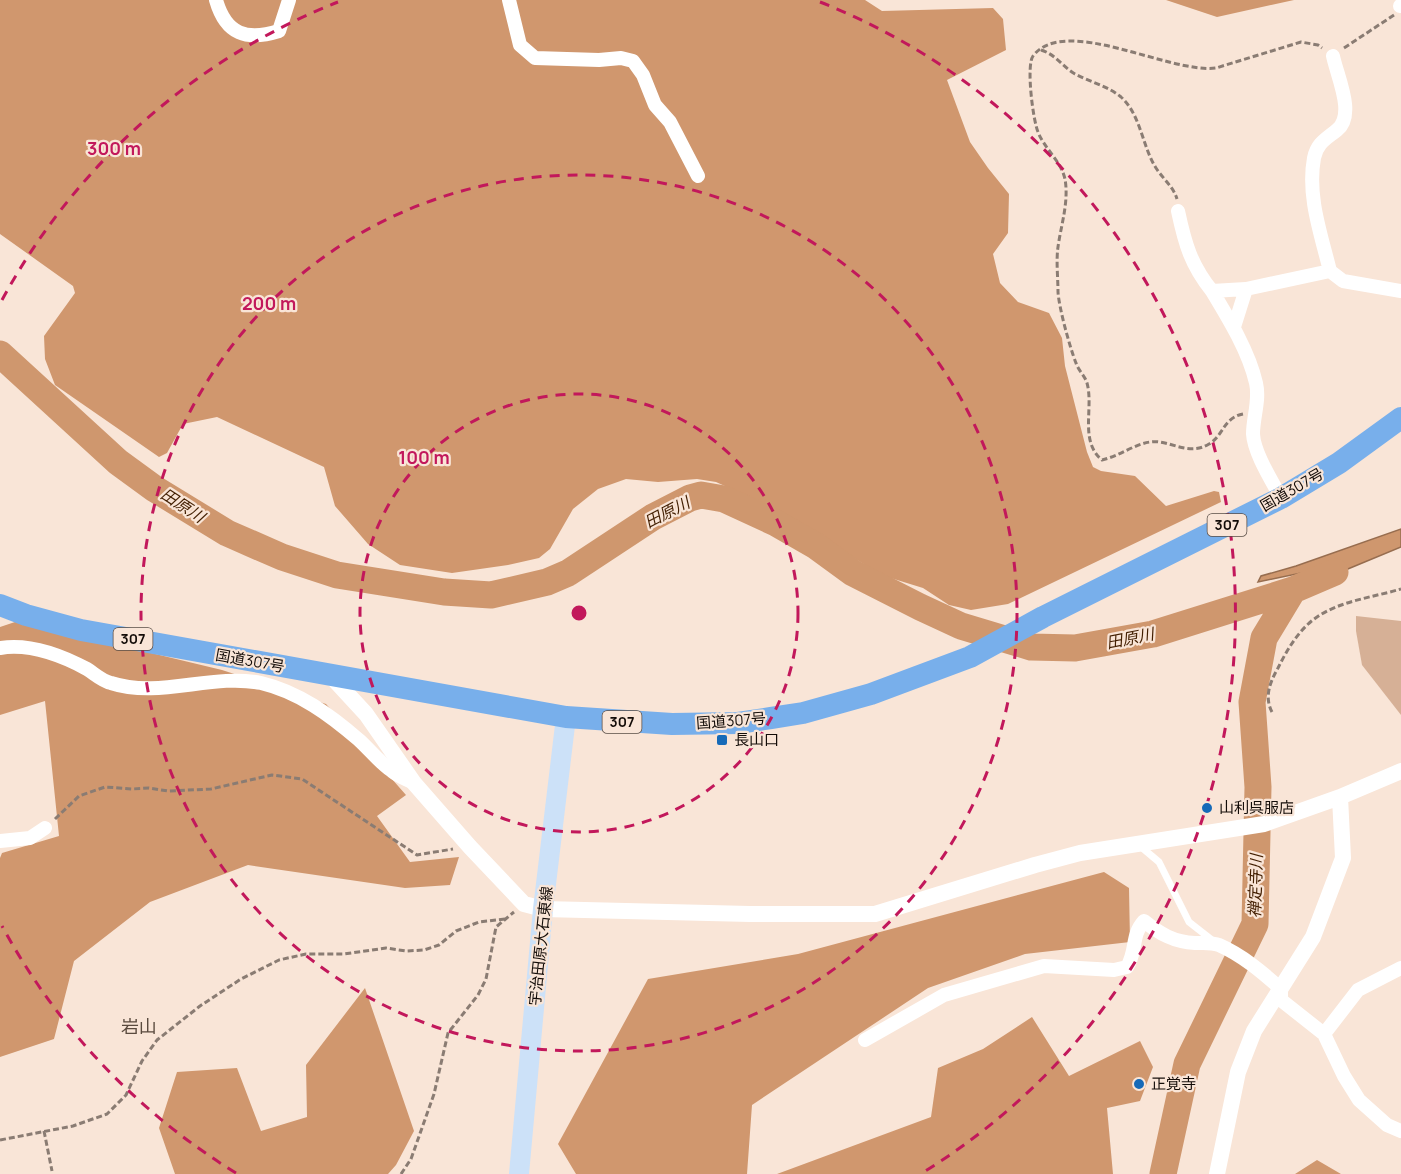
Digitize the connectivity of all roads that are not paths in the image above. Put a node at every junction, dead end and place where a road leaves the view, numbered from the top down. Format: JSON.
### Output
{"nodes":[{"id":1,"x":216,"y":0,"type":"edge"},
{"id":2,"x":289,"y":0,"type":"edge"},
{"id":3,"x":509,"y":0,"type":"edge"},
{"id":4,"x":1333,"y":56,"type":"road end"},
{"id":5,"x":698,"y":176,"type":"dead end"},
{"id":6,"x":1178,"y":211,"type":"road end"},
{"id":7,"x":1330,"y":272,"type":"junction"},
{"id":8,"x":1246,"y":289,"type":"junction"},
{"id":9,"x":1212,"y":291,"type":"junction"},
{"id":10,"x":1401,"y":291,"type":"edge"},
{"id":11,"x":1234,"y":327,"type":"junction"},
{"id":12,"x":1401,"y":418,"type":"edge"},
{"id":13,"x":1281,"y":498,"type":"junction"},
{"id":14,"x":0,"y":605,"type":"edge"},
{"id":15,"x":0,"y":648,"type":"edge"},
{"id":16,"x":330,"y":675,"type":"junction"},
{"id":17,"x":566,"y":717,"type":"junction"},
{"id":18,"x":1401,"y":771,"type":"edge"},
{"id":19,"x":414,"y":783,"type":"junction"},
{"id":20,"x":1340,"y":797,"type":"junction"},
{"id":21,"x":45,"y":828,"type":"road end"},
{"id":22,"x":0,"y":841,"type":"edge"},
{"id":23,"x":1137,"y":844,"type":"junction"},
{"id":24,"x":543,"y":909,"type":"junction"},
{"id":25,"x":1216,"y":944,"type":"junction"},
{"id":26,"x":1401,"y":968,"type":"edge"},
{"id":27,"x":1281,"y":989,"type":"junction"},
{"id":28,"x":1324,"y":1034,"type":"junction"},
{"id":29,"x":865,"y":1040,"type":"dead end"},
{"id":30,"x":1401,"y":1131,"type":"edge"},
{"id":31,"x":519,"y":1174,"type":"edge"},
{"id":32,"x":1217,"y":1174,"type":"edge"}],
"edges":[{"from":1,"to":2,"type":"street"},
{"from":3,"to":5,"type":"street"},
{"from":4,"to":7,"type":"street"},
{"from":6,"to":9,"type":"street"},
{"from":7,"to":8,"type":"street"},
{"from":7,"to":10,"type":"street"},
{"from":8,"to":9,"type":"street"},
{"from":8,"to":11,"type":"street"},
{"from":9,"to":11,"type":"street"},
{"from":11,"to":13,"type":"street"},
{"from":12,"to":13,"type":"highway","name":"国道307号","number":"307"},
{"from":13,"to":17,"type":"highway","name":"国道307号","number":"307"},
{"from":14,"to":16,"type":"highway","name":"国道307号","number":"307"},
{"from":15,"to":19,"type":"street"},
{"from":16,"to":17,"type":"highway","name":"国道307号","number":"307"},
{"from":16,"to":19,"type":"street"},
{"from":17,"to":24,"type":"main road","name":"宇治田原大石東線"},
{"from":18,"to":20,"type":"street"},
{"from":19,"to":24,"type":"street"},
{"from":20,"to":23,"type":"street"},
{"from":20,"to":27,"type":"street"},
{"from":21,"to":22,"type":"street"},
{"from":23,"to":24,"type":"street"},
{"from":23,"to":25,"type":"lane"},
{"from":24,"to":31,"type":"main road","name":"宇治田原大石東線"},
{"from":25,"to":27,"type":"street"},
{"from":25,"to":29,"type":"street"},
{"from":26,"to":28,"type":"street"},
{"from":27,"to":28,"type":"street"},
{"from":27,"to":32,"type":"street"},
{"from":28,"to":30,"type":"street"}]}
